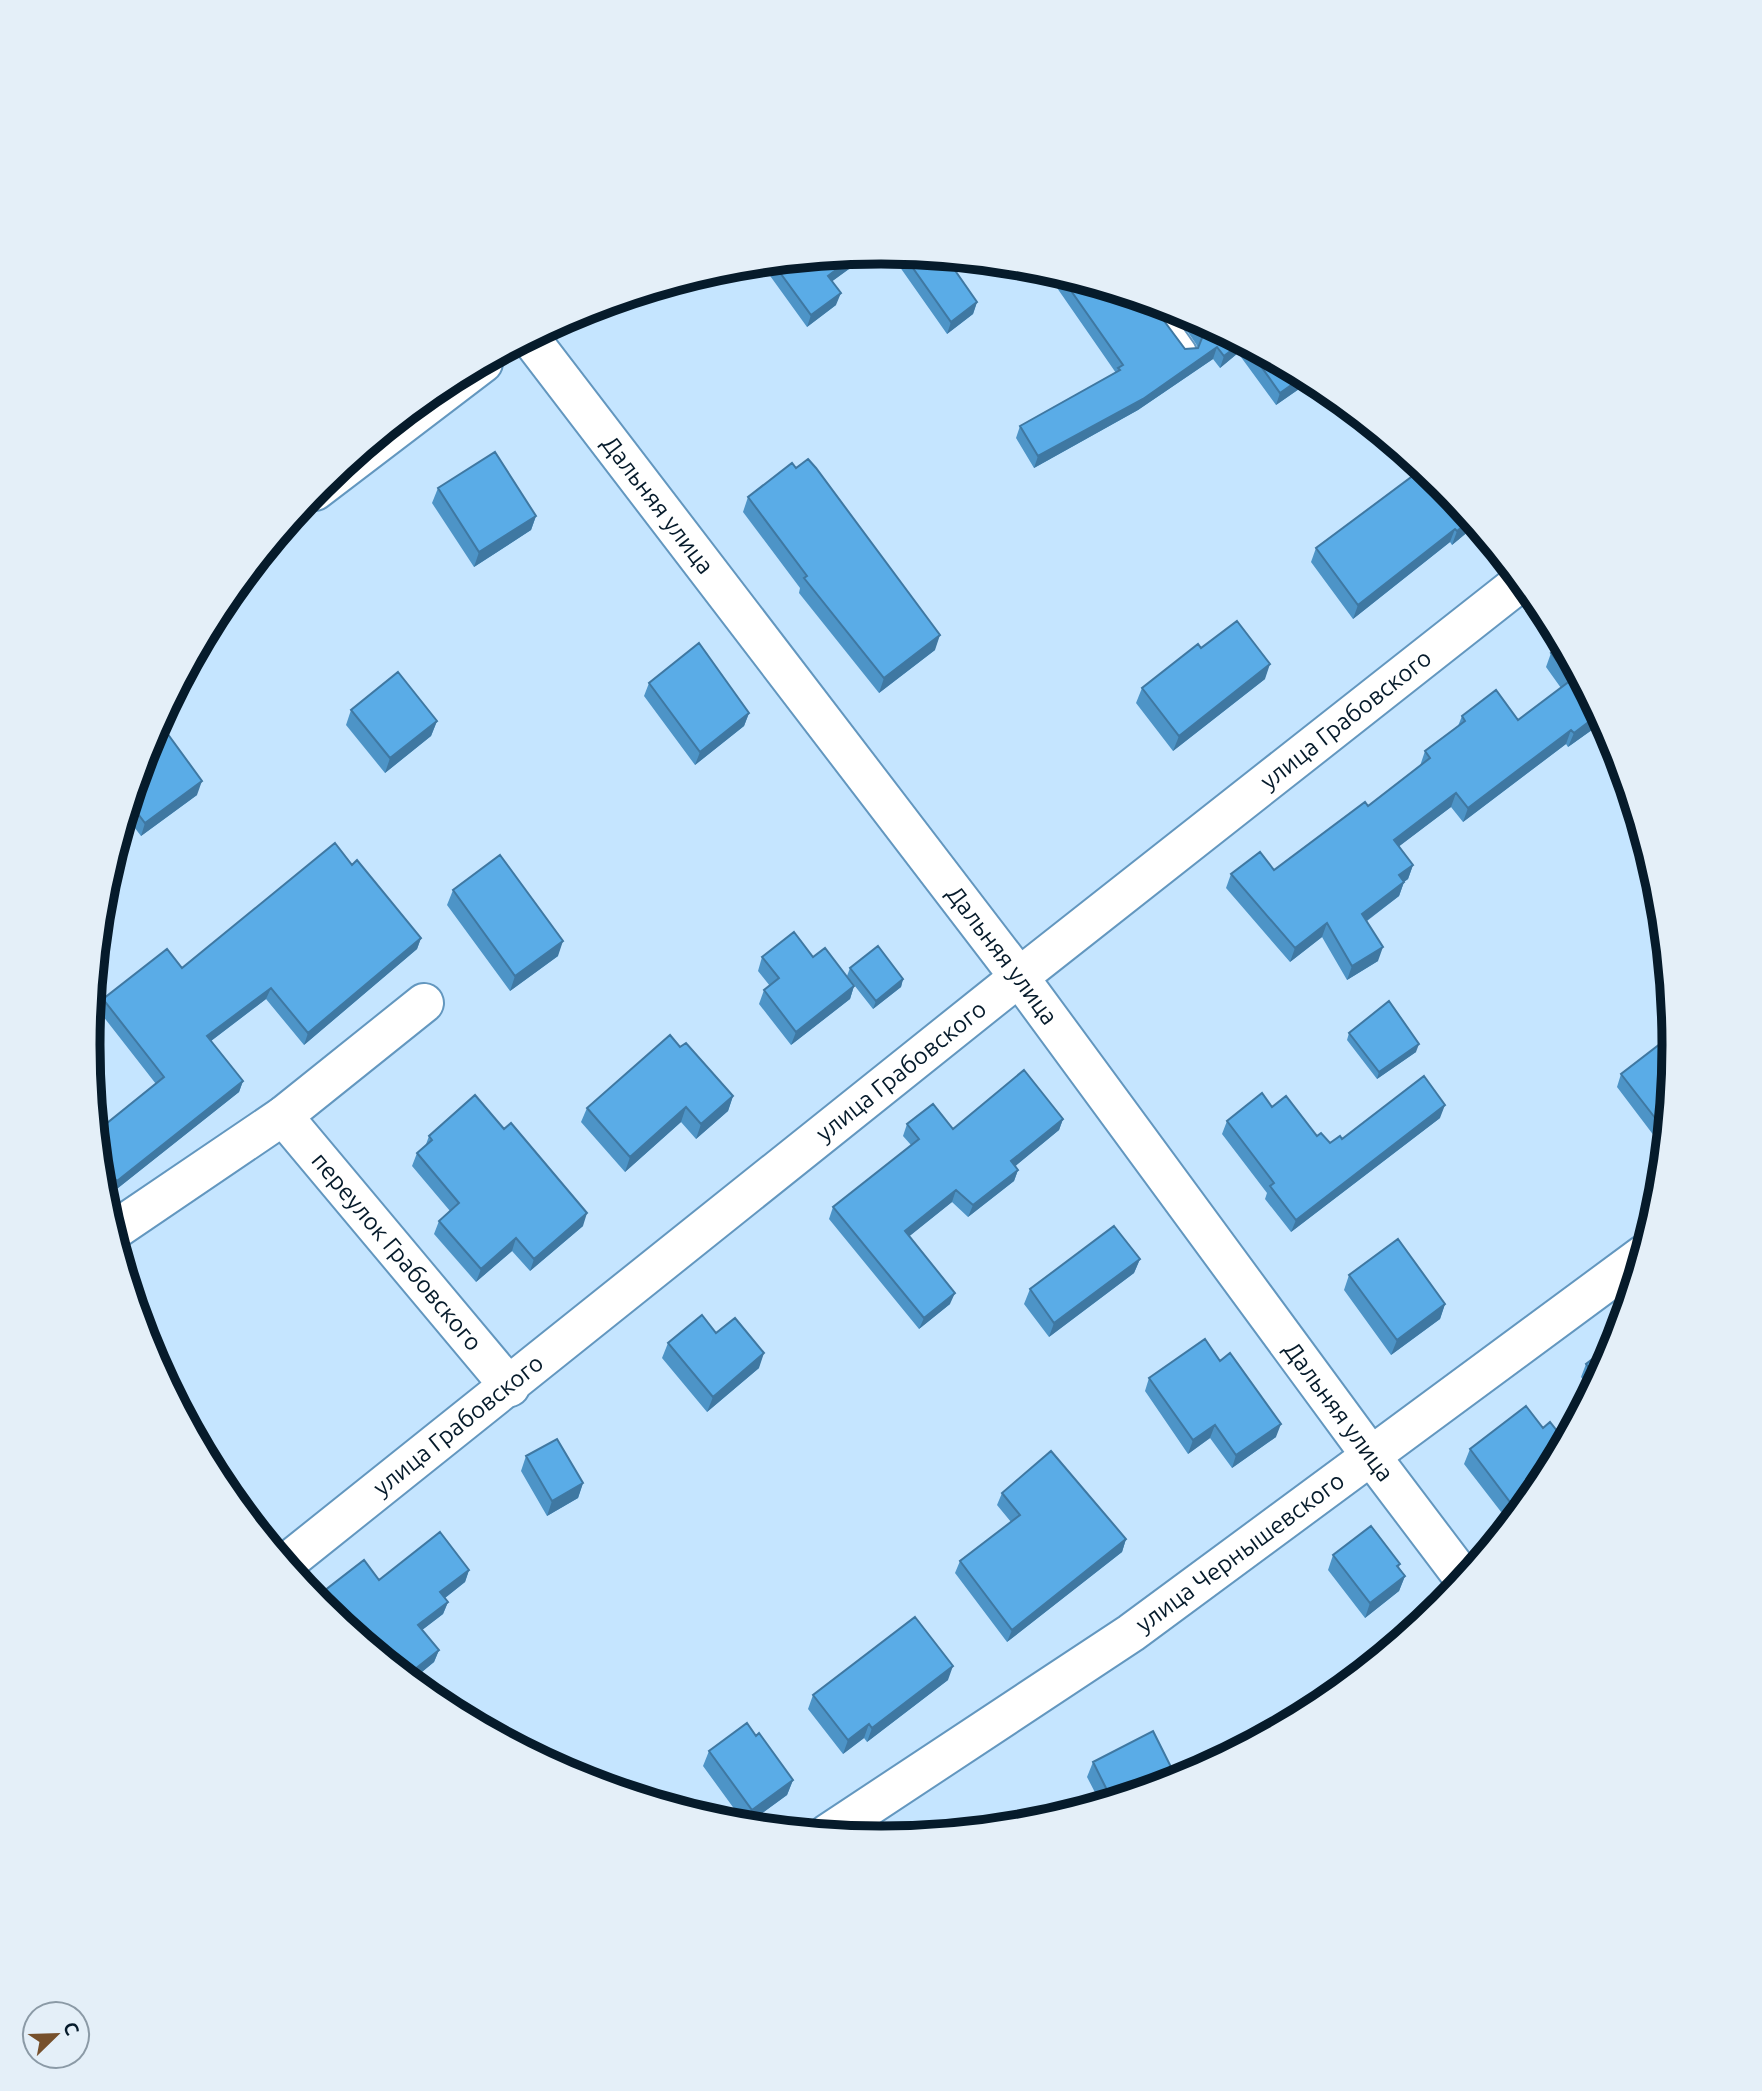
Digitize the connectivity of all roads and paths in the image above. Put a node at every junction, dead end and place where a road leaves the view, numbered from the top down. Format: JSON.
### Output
{"nodes":[{"id":1,"x":1163,"y":318,"type":"edge"},
{"id":2,"x":535,"y":345,"type":"edge"},
{"id":3,"x":1186,"y":350,"type":"edge"},
{"id":4,"x":1514,"y":587,"type":"edge"},
{"id":5,"x":1019,"y":976,"type":"junction"},
{"id":6,"x":424,"y":1003,"type":"dead end"},
{"id":7,"x":283,"y":1116,"type":"junction"},
{"id":8,"x":121,"y":1226,"type":"edge"},
{"id":9,"x":1631,"y":1264,"type":"edge"},
{"id":10,"x":510,"y":1387,"type":"junction"},
{"id":11,"x":1371,"y":1457,"type":"junction"},
{"id":12,"x":292,"y":1559,"type":"edge"},
{"id":13,"x":1458,"y":1571,"type":"edge"},
{"id":14,"x":840,"y":1825,"type":"edge"}],
"edges":[{"from":1,"to":3,"type":"lane"},
{"from":2,"to":5,"type":"street","name":"Дальняя улица"},
{"from":4,"to":5,"type":"street","name":"улица Грабовского"},
{"from":5,"to":10,"type":"street","name":"улица Грабовского"},
{"from":5,"to":11,"type":"street","name":"Дальняя улица"},
{"from":6,"to":7,"type":"street"},
{"from":7,"to":8,"type":"street"},
{"from":7,"to":10,"type":"street","name":"переулок Грабовского"},
{"from":9,"to":11,"type":"street","name":"улица Чернышевского"},
{"from":10,"to":12,"type":"street","name":"улица Грабовского"},
{"from":11,"to":13,"type":"street","name":"Дальняя улица"},
{"from":11,"to":14,"type":"street","name":"улица Чернышевского"}]}
